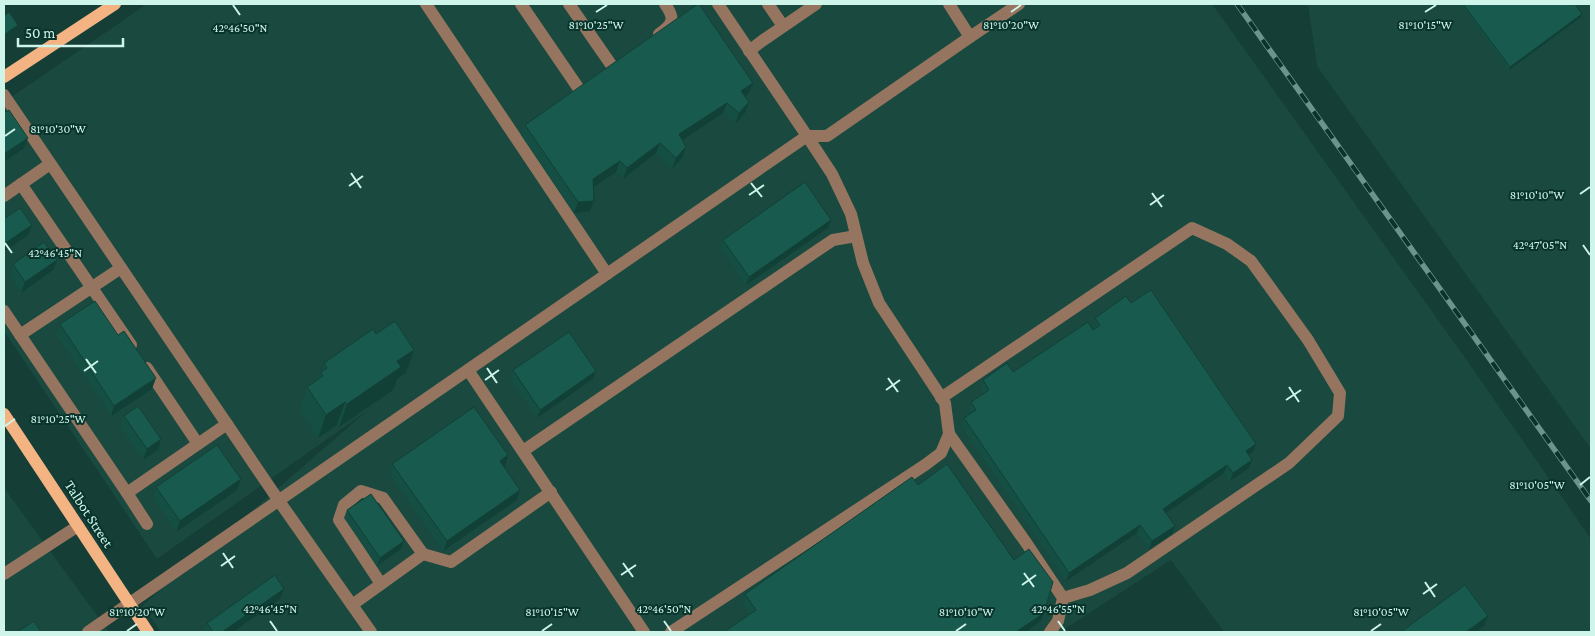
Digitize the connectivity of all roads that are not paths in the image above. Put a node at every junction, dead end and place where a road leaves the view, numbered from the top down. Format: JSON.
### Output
{"nodes":[{"id":1,"x":115,"y":4,"type":"edge"},
{"id":2,"x":426,"y":4,"type":"edge"},
{"id":3,"x":521,"y":4,"type":"edge"},
{"id":4,"x":569,"y":4,"type":"edge"},
{"id":5,"x":665,"y":4,"type":"edge"},
{"id":6,"x":718,"y":4,"type":"edge"},
{"id":7,"x":768,"y":4,"type":"edge"},
{"id":8,"x":816,"y":4,"type":"edge"},
{"id":9,"x":949,"y":4,"type":"edge"},
{"id":10,"x":1019,"y":4,"type":"edge"},
{"id":11,"x":783,"y":26,"type":"junction"},
{"id":12,"x":970,"y":37,"type":"junction"},
{"id":13,"x":652,"y":39,"type":"edge"},
{"id":14,"x":749,"y":51,"type":"junction"},
{"id":15,"x":4,"y":77,"type":"edge"},
{"id":16,"x":4,"y":95,"type":"edge"},
{"id":17,"x":527,"y":125,"type":"edge"},
{"id":18,"x":513,"y":135,"type":"junction"},
{"id":19,"x":808,"y":136,"type":"junction"},
{"id":20,"x":50,"y":164,"type":"junction"},
{"id":21,"x":21,"y":184,"type":"junction"},
{"id":22,"x":4,"y":196,"type":"edge"},
{"id":23,"x":856,"y":236,"type":"junction"},
{"id":24,"x":121,"y":268,"type":"junction"},
{"id":25,"x":608,"y":274,"type":"junction"},
{"id":26,"x":92,"y":288,"type":"junction"},
{"id":27,"x":4,"y":311,"type":"edge"},
{"id":28,"x":20,"y":335,"type":"junction"},
{"id":29,"x":468,"y":370,"type":"junction"},
{"id":30,"x":942,"y":398,"type":"junction"},
{"id":31,"x":4,"y":414,"type":"edge"},
{"id":32,"x":227,"y":424,"type":"junction"},
{"id":33,"x":949,"y":434,"type":"junction"},
{"id":34,"x":198,"y":444,"type":"junction"},
{"id":35,"x":523,"y":451,"type":"junction"},
{"id":36,"x":551,"y":492,"type":"junction"},
{"id":37,"x":127,"y":493,"type":"junction"},
{"id":38,"x":279,"y":501,"type":"junction"},
{"id":39,"x":147,"y":524,"type":"dead end"},
{"id":40,"x":78,"y":526,"type":"junction"},
{"id":41,"x":424,"y":554,"type":"junction"},
{"id":42,"x":4,"y":574,"type":"edge"},
{"id":43,"x":381,"y":584,"type":"junction"},
{"id":44,"x":1063,"y":598,"type":"junction"},
{"id":45,"x":129,"y":604,"type":"junction"},
{"id":46,"x":352,"y":605,"type":"junction"},
{"id":47,"x":88,"y":632,"type":"edge"},
{"id":48,"x":148,"y":632,"type":"edge"},
{"id":49,"x":371,"y":632,"type":"edge"},
{"id":50,"x":644,"y":632,"type":"edge"},
{"id":51,"x":671,"y":632,"type":"edge"},
{"id":52,"x":1050,"y":632,"type":"edge"}],
"edges":[{"from":1,"to":15,"type":"main road"},
{"from":2,"to":18,"type":"lane"},
{"from":3,"to":4,"type":"lane"},
{"from":5,"to":13,"type":"lane"},
{"from":6,"to":14,"type":"lane"},
{"from":7,"to":11,"type":"lane"},
{"from":8,"to":11,"type":"lane"},
{"from":9,"to":12,"type":"lane"},
{"from":10,"to":12,"type":"lane"},
{"from":11,"to":14,"type":"lane"},
{"from":12,"to":19,"type":"lane"},
{"from":14,"to":19,"type":"lane"},
{"from":16,"to":20,"type":"lane"},
{"from":17,"to":18,"type":"lane"},
{"from":18,"to":25,"type":"lane"},
{"from":19,"to":23,"type":"lane"},
{"from":19,"to":25,"type":"lane"},
{"from":20,"to":21,"type":"lane"},
{"from":20,"to":24,"type":"lane"},
{"from":21,"to":22,"type":"lane"},
{"from":21,"to":26,"type":"lane"},
{"from":23,"to":30,"type":"lane"},
{"from":23,"to":35,"type":"lane"},
{"from":24,"to":26,"type":"lane"},
{"from":24,"to":32,"type":"lane"},
{"from":25,"to":29,"type":"lane"},
{"from":26,"to":28,"type":"lane"},
{"from":26,"to":34,"type":"lane"},
{"from":27,"to":28,"type":"lane"},
{"from":28,"to":37,"type":"lane"},
{"from":29,"to":35,"type":"lane"},
{"from":29,"to":38,"type":"lane"},
{"from":30,"to":33,"type":"lane"},
{"from":30,"to":44,"type":"lane"},
{"from":31,"to":40,"type":"main road","name":"Talbot Street"},
{"from":32,"to":34,"type":"lane"},
{"from":32,"to":38,"type":"lane"},
{"from":33,"to":44,"type":"lane"},
{"from":33,"to":51,"type":"lane"},
{"from":34,"to":37,"type":"lane"},
{"from":35,"to":36,"type":"lane"},
{"from":36,"to":41,"type":"lane"},
{"from":36,"to":50,"type":"lane"},
{"from":37,"to":39,"type":"lane"},
{"from":38,"to":45,"type":"lane"},
{"from":38,"to":46,"type":"lane"},
{"from":40,"to":42,"type":"lane"},
{"from":40,"to":45,"type":"main road","name":"Talbot Street"},
{"from":41,"to":43,"type":"lane"},
{"from":41,"to":43,"type":"lane"},
{"from":43,"to":46,"type":"lane"},
{"from":44,"to":52,"type":"lane"},
{"from":45,"to":47,"type":"lane"},
{"from":45,"to":48,"type":"main road","name":"Talbot Street"},
{"from":46,"to":49,"type":"lane"}]}
